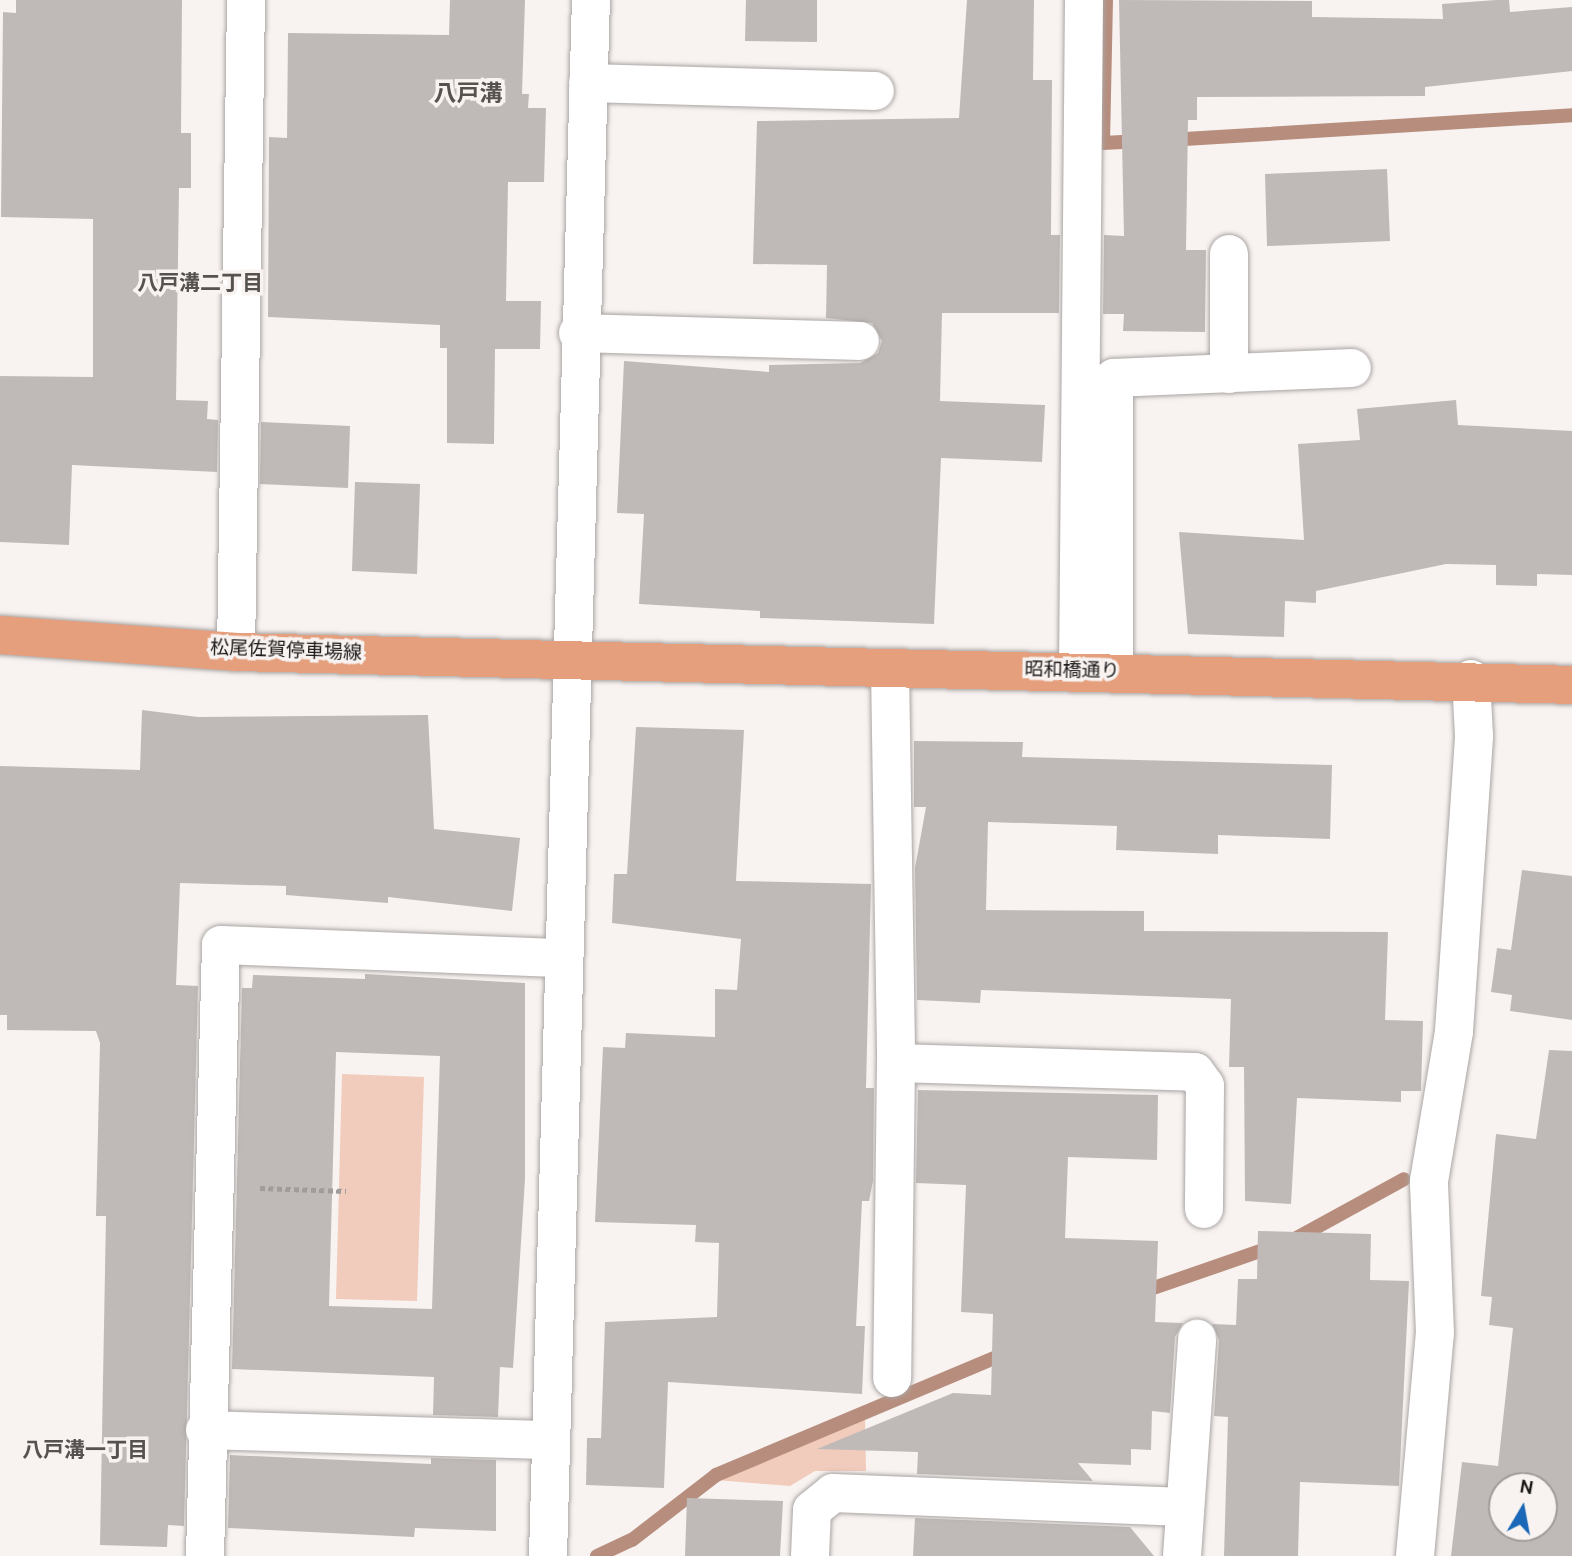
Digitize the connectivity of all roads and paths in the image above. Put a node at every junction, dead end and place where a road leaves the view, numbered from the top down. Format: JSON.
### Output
{"nodes":[{"id":1,"x":246,"y":0,"type":"edge"},
{"id":2,"x":591,"y":0,"type":"edge"},
{"id":3,"x":1084,"y":0,"type":"edge"},
{"id":4,"x":588,"y":83,"type":"junction"},
{"id":5,"x":874,"y":91,"type":"dead end"},
{"id":6,"x":1229,"y":254,"type":"dead end"},
{"id":7,"x":578,"y":333,"type":"junction"},
{"id":8,"x":860,"y":341,"type":"dead end"},
{"id":9,"x":1352,"y":368,"type":"dead end"},
{"id":10,"x":1229,"y":374,"type":"junction"},
{"id":11,"x":0,"y":635,"type":"edge"},
{"id":12,"x":236,"y":652,"type":"junction"},
{"id":13,"x":572,"y":659,"type":"junction"},
{"id":14,"x":890,"y":668,"type":"junction"},
{"id":15,"x":1096,"y":672,"type":"junction"},
{"id":16,"x":1471,"y":680,"type":"junction"},
{"id":17,"x":1572,"y":685,"type":"edge"},
{"id":18,"x":564,"y":958,"type":"junction"},
{"id":19,"x":897,"y":1063,"type":"junction"},
{"id":20,"x":213,"y":1187,"type":"junction"},
{"id":21,"x":346,"y":1191,"type":"dead end"},
{"id":22,"x":1204,"y":1209,"type":"dead end"},
{"id":23,"x":1197,"y":1339,"type":"dead end"},
{"id":24,"x":891,"y":1378,"type":"dead end"},
{"id":25,"x":205,"y":1430,"type":"junction"},
{"id":26,"x":551,"y":1440,"type":"junction"},
{"id":27,"x":1184,"y":1507,"type":"junction"},
{"id":28,"x":548,"y":1547,"type":"edge"},
{"id":29,"x":205,"y":1556,"type":"edge"},
{"id":30,"x":810,"y":1556,"type":"edge"},
{"id":31,"x":1182,"y":1556,"type":"edge"},
{"id":32,"x":1415,"y":1556,"type":"edge"}],
"edges":[{"from":1,"to":12,"type":"street"},
{"from":2,"to":4,"type":"street"},
{"from":3,"to":15,"type":"street"},
{"from":4,"to":5,"type":"street"},
{"from":4,"to":7,"type":"street"},
{"from":6,"to":10,"type":"street"},
{"from":7,"to":8,"type":"street"},
{"from":7,"to":13,"type":"street"},
{"from":9,"to":10,"type":"street"},
{"from":10,"to":15,"type":"street"},
{"from":11,"to":12,"type":"main road","name":"松尾佐賀停車場線"},
{"from":12,"to":13,"type":"main road","name":"松尾佐賀停車場線"},
{"from":13,"to":14,"type":"main road","name":"昭和橋通り"},
{"from":13,"to":18,"type":"street"},
{"from":14,"to":15,"type":"main road","name":"昭和橋通り"},
{"from":14,"to":19,"type":"street"},
{"from":15,"to":16,"type":"main road","name":"昭和橋通り"},
{"from":16,"to":17,"type":"main road","name":"昭和橋通り"},
{"from":16,"to":32,"type":"street"},
{"from":18,"to":20,"type":"street"},
{"from":18,"to":26,"type":"street"},
{"from":19,"to":22,"type":"street"},
{"from":19,"to":24,"type":"street"},
{"from":20,"to":21,"type":"path"},
{"from":20,"to":25,"type":"street"},
{"from":23,"to":27,"type":"street"},
{"from":25,"to":26,"type":"street"},
{"from":25,"to":29,"type":"street"},
{"from":26,"to":28,"type":"street"},
{"from":27,"to":30,"type":"street"},
{"from":27,"to":31,"type":"street"}]}
